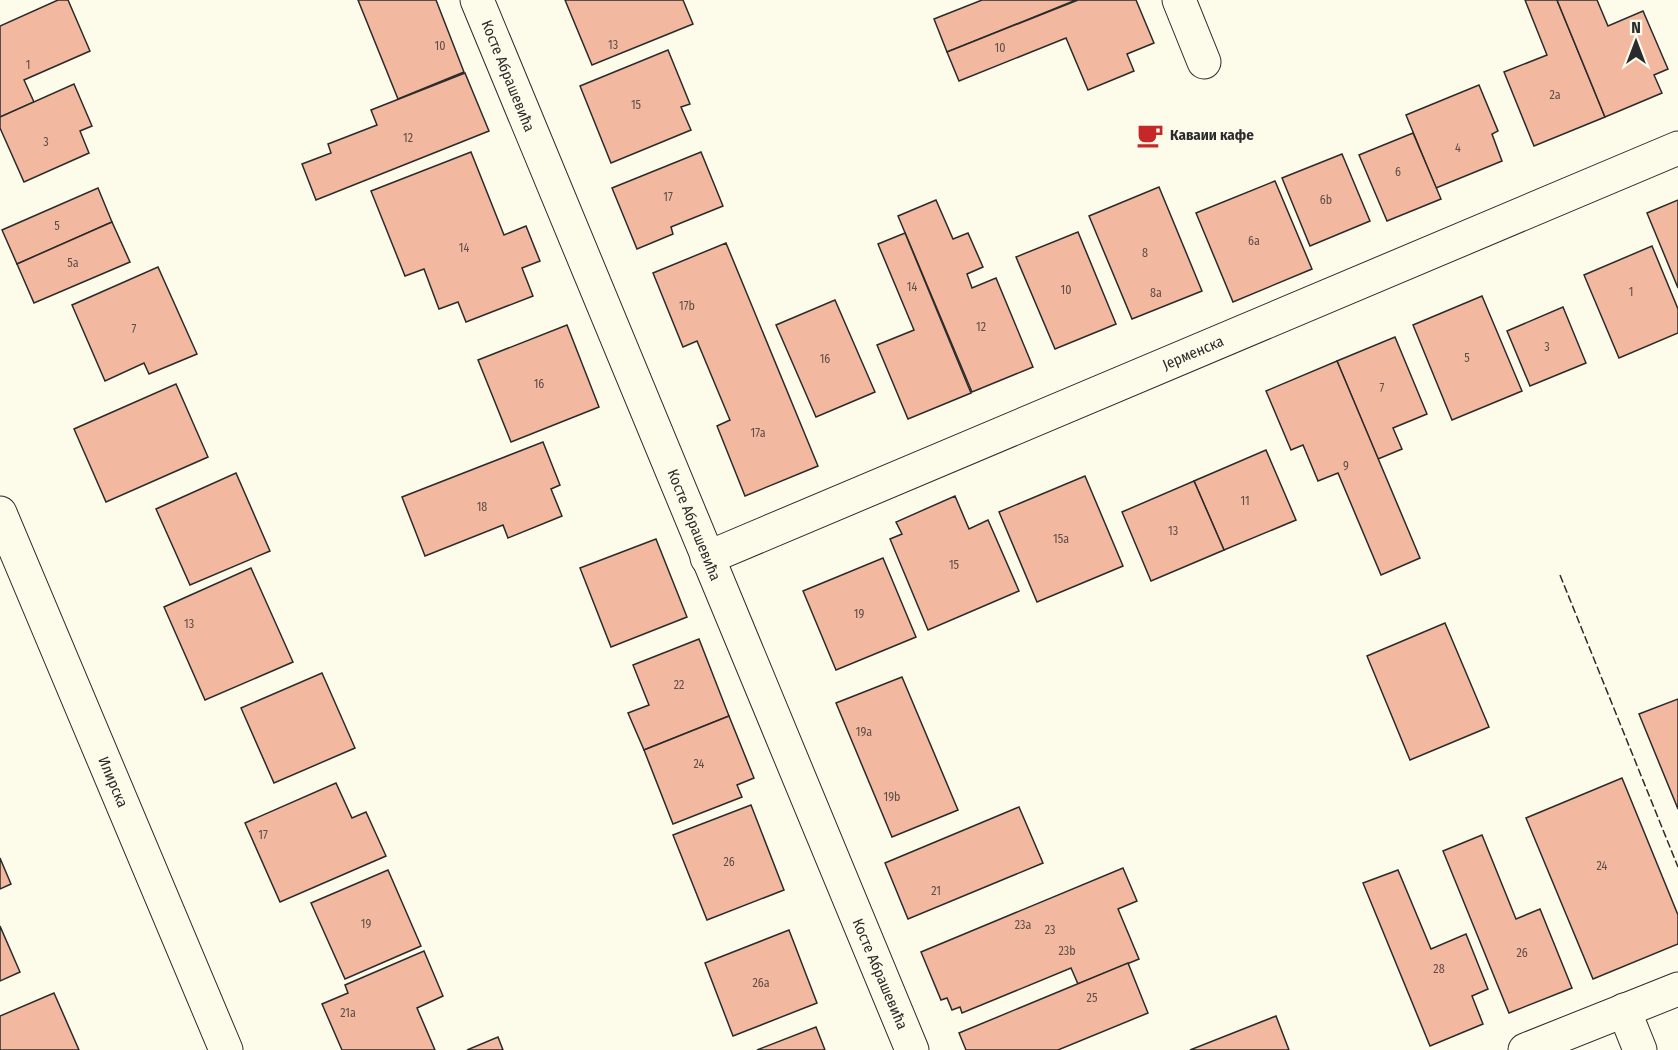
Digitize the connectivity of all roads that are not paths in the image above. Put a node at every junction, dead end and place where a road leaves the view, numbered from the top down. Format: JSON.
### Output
{"nodes":[{"id":1,"x":477,"y":0,"type":"edge"},
{"id":2,"x":1179,"y":0,"type":"edge"},
{"id":3,"x":1204,"y":62,"type":"dead end"},
{"id":4,"x":1678,"y":148,"type":"edge"},
{"id":5,"x":0,"y":513,"type":"edge"},
{"id":6,"x":707,"y":558,"type":"junction"},
{"id":7,"x":1678,"y":989,"type":"edge"},
{"id":8,"x":1624,"y":1010,"type":"junction"},
{"id":9,"x":226,"y":1050,"type":"edge"},
{"id":10,"x":912,"y":1050,"type":"edge"},
{"id":11,"x":1525,"y":1050,"type":"edge"},
{"id":12,"x":1640,"y":1050,"type":"edge"}],
"edges":[{"from":1,"to":6,"type":"street","name":"Косте Абрашевића"},
{"from":2,"to":3,"type":"street"},
{"from":4,"to":6,"type":"street","name":"Јерменска"},
{"from":5,"to":9,"type":"street","name":"Илирска"},
{"from":6,"to":10,"type":"street","name":"Косте Абрашевића"},
{"from":7,"to":8,"type":"street"},
{"from":8,"to":11,"type":"street"},
{"from":8,"to":12,"type":"street"}]}
